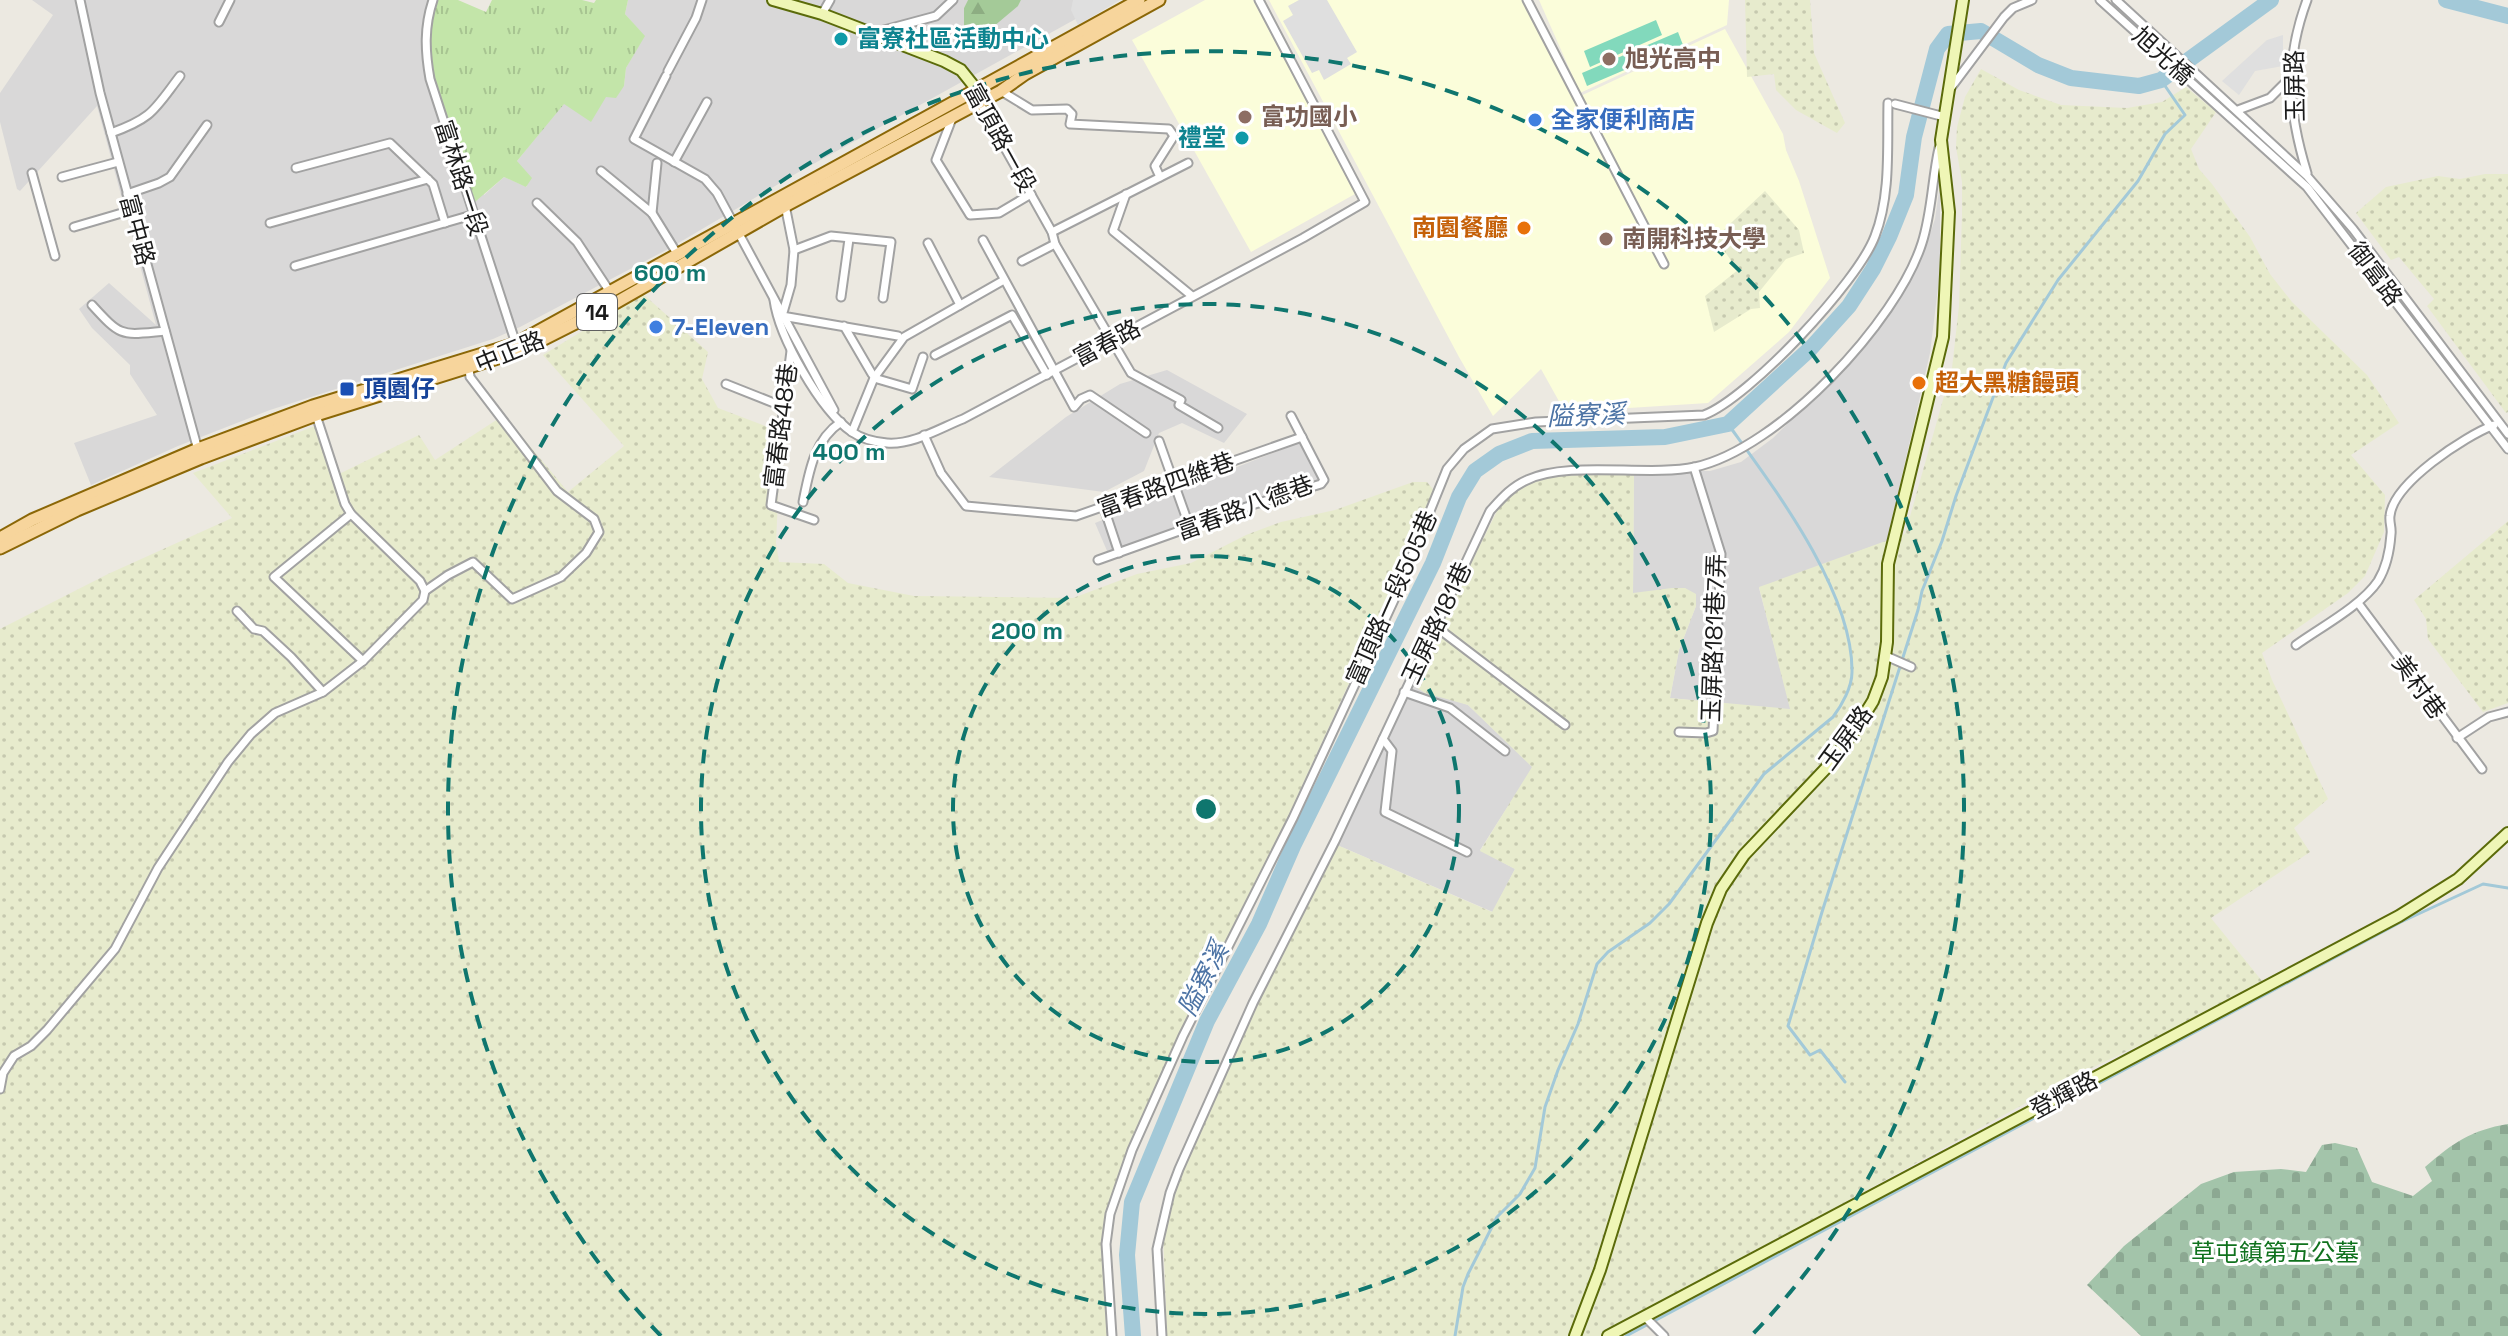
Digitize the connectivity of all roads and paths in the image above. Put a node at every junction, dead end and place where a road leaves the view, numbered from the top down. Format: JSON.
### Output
{"nodes":[{"id":1,"x":80,"y":0,"type":"edge"},
{"id":2,"x":230,"y":0,"type":"edge"},
{"id":3,"x":433,"y":0,"type":"edge"},
{"id":4,"x":702,"y":0,"type":"edge"},
{"id":5,"x":773,"y":0,"type":"edge"},
{"id":6,"x":830,"y":0,"type":"edge"},
{"id":7,"x":953,"y":0,"type":"edge"},
{"id":8,"x":1139,"y":0,"type":"edge"},
{"id":9,"x":1159,"y":0,"type":"edge"},
{"id":10,"x":1259,"y":0,"type":"edge"},
{"id":11,"x":1527,"y":0,"type":"edge"},
{"id":12,"x":1963,"y":0,"type":"edge"},
{"id":13,"x":2032,"y":0,"type":"edge"},
{"id":14,"x":2100,"y":0,"type":"edge"},
{"id":15,"x":2116,"y":0,"type":"edge"},
{"id":16,"x":2307,"y":0,"type":"edge"},
{"id":17,"x":822,"y":14,"type":"junction"},
{"id":18,"x":219,"y":22,"type":"dead end"},
{"id":19,"x":873,"y":33,"type":"junction"},
{"id":20,"x":180,"y":76,"type":"dead end"},
{"id":21,"x":2290,"y":77,"type":"junction"},
{"id":22,"x":1950,"y":86,"type":"junction"},
{"id":23,"x":1001,"y":91,"type":"junction"},
{"id":24,"x":978,"y":95,"type":"junction"},
{"id":25,"x":707,"y":102,"type":"dead end"},
{"id":26,"x":2235,"y":107,"type":"junction"},
{"id":27,"x":2226,"y":113,"type":"joint"},
{"id":28,"x":954,"y":114,"type":"junction"},
{"id":29,"x":1940,"y":115,"type":"junction"},
{"id":30,"x":207,"y":125,"type":"dead end"},
{"id":31,"x":111,"y":133,"type":"junction"},
{"id":32,"x":1941,"y":140,"type":"junction"},
{"id":33,"x":118,"y":162,"type":"junction"},
{"id":34,"x":674,"y":162,"type":"junction"},
{"id":35,"x":657,"y":163,"type":"dead end"},
{"id":36,"x":1188,"y":163,"type":"dead end"},
{"id":37,"x":296,"y":168,"type":"dead end"},
{"id":38,"x":601,"y":171,"type":"dead end"},
{"id":39,"x":32,"y":173,"type":"dead end"},
{"id":40,"x":2307,"y":176,"type":"junction"},
{"id":41,"x":62,"y":177,"type":"dead end"},
{"id":42,"x":1160,"y":177,"type":"junction"},
{"id":43,"x":428,"y":179,"type":"junction"},
{"id":44,"x":2307,"y":187,"type":"junction"},
{"id":45,"x":127,"y":194,"type":"junction"},
{"id":46,"x":1031,"y":194,"type":"junction"},
{"id":47,"x":1126,"y":194,"type":"junction"},
{"id":48,"x":785,"y":201,"type":"junction"},
{"id":49,"x":537,"y":203,"type":"dead end"},
{"id":50,"x":132,"y":210,"type":"junction"},
{"id":51,"x":652,"y":213,"type":"junction"},
{"id":52,"x":472,"y":215,"type":"junction"},
{"id":53,"x":270,"y":223,"type":"dead end"},
{"id":54,"x":445,"y":223,"type":"junction"},
{"id":55,"x":74,"y":227,"type":"dead end"},
{"id":56,"x":734,"y":229,"type":"junction"},
{"id":57,"x":1052,"y":232,"type":"junction"},
{"id":58,"x":849,"y":239,"type":"junction"},
{"id":59,"x":983,"y":240,"type":"dead end"},
{"id":60,"x":928,"y":243,"type":"dead end"},
{"id":61,"x":1055,"y":244,"type":"junction"},
{"id":62,"x":794,"y":250,"type":"junction"},
{"id":63,"x":678,"y":255,"type":"junction"},
{"id":64,"x":55,"y":256,"type":"dead end"},
{"id":65,"x":1022,"y":261,"type":"dead end"},
{"id":66,"x":1664,"y":264,"type":"dead end"},
{"id":67,"x":295,"y":266,"type":"dead end"},
{"id":68,"x":1004,"y":280,"type":"junction"},
{"id":69,"x":610,"y":292,"type":"junction"},
{"id":70,"x":1192,"y":296,"type":"junction"},
{"id":71,"x":841,"y":297,"type":"dead end"},
{"id":72,"x":883,"y":298,"type":"dead end"},
{"id":73,"x":774,"y":300,"type":"junction"},
{"id":74,"x":92,"y":305,"type":"dead end"},
{"id":75,"x":960,"y":305,"type":"junction"},
{"id":76,"x":782,"y":316,"type":"junction"},
{"id":77,"x":844,"y":326,"type":"junction"},
{"id":78,"x":165,"y":331,"type":"junction"},
{"id":79,"x":898,"y":336,"type":"dead end"},
{"id":80,"x":1111,"y":340,"type":"junction"},
{"id":81,"x":518,"y":348,"type":"junction"},
{"id":82,"x":791,"y":349,"type":"junction"},
{"id":83,"x":935,"y":355,"type":"dead end"},
{"id":84,"x":923,"y":357,"type":"dead end"},
{"id":85,"x":469,"y":369,"type":"junction"},
{"id":86,"x":1050,"y":373,"type":"junction"},
{"id":87,"x":873,"y":376,"type":"junction"},
{"id":88,"x":726,"y":384,"type":"dead end"},
{"id":89,"x":784,"y":407,"type":"junction"},
{"id":90,"x":314,"y":411,"type":"junction"},
{"id":91,"x":1291,"y":416,"type":"dead end"},
{"id":92,"x":841,"y":422,"type":"junction"},
{"id":93,"x":2500,"y":424,"type":"junction"},
{"id":94,"x":2491,"y":426,"type":"junction"},
{"id":95,"x":1218,"y":428,"type":"dead end"},
{"id":96,"x":852,"y":432,"type":"junction"},
{"id":97,"x":1146,"y":433,"type":"dead end"},
{"id":98,"x":2508,"y":434,"type":"edge"},
{"id":99,"x":924,"y":435,"type":"junction"},
{"id":100,"x":1302,"y":437,"type":"junction"},
{"id":101,"x":1159,"y":441,"type":"dead end"},
{"id":102,"x":2508,"y":449,"type":"edge"},
{"id":103,"x":199,"y":453,"type":"junction"},
{"id":104,"x":1694,"y":467,"type":"junction"},
{"id":105,"x":1173,"y":483,"type":"junction"},
{"id":106,"x":803,"y":502,"type":"dead end"},
{"id":107,"x":1104,"y":508,"type":"junction"},
{"id":108,"x":351,"y":514,"type":"junction"},
{"id":109,"x":814,"y":520,"type":"dead end"},
{"id":110,"x":1190,"y":528,"type":"junction"},
{"id":111,"x":0,"y":538,"type":"edge"},
{"id":112,"x":0,"y":548,"type":"edge"},
{"id":113,"x":1119,"y":553,"type":"junction"},
{"id":114,"x":1098,"y":560,"type":"dead end"},
{"id":115,"x":425,"y":591,"type":"junction"},
{"id":116,"x":2358,"y":603,"type":"junction"},
{"id":117,"x":237,"y":611,"type":"dead end"},
{"id":118,"x":1435,"y":626,"type":"junction"},
{"id":119,"x":2296,"y":645,"type":"dead end"},
{"id":120,"x":1886,"y":656,"type":"junction"},
{"id":121,"x":363,"y":661,"type":"junction"},
{"id":122,"x":1907,"y":666,"type":"dead end"},
{"id":123,"x":323,"y":692,"type":"junction"},
{"id":124,"x":1404,"y":692,"type":"junction"},
{"id":125,"x":2508,"y":712,"type":"edge"},
{"id":126,"x":1565,"y":725,"type":"dead end"},
{"id":127,"x":1679,"y":732,"type":"dead end"},
{"id":128,"x":2457,"y":738,"type":"junction"},
{"id":129,"x":1383,"y":739,"type":"junction"},
{"id":130,"x":1505,"y":751,"type":"dead end"},
{"id":131,"x":2482,"y":769,"type":"dead end"},
{"id":132,"x":2508,"y":833,"type":"edge"},
{"id":133,"x":1467,"y":852,"type":"dead end"},
{"id":134,"x":0,"y":1089,"type":"edge"},
{"id":135,"x":1645,"y":1317,"type":"junction"},
{"id":136,"x":1112,"y":1336,"type":"edge"},
{"id":137,"x":1162,"y":1336,"type":"edge"},
{"id":138,"x":1575,"y":1336,"type":"edge"},
{"id":139,"x":1608,"y":1336,"type":"edge"},
{"id":140,"x":1664,"y":1336,"type":"edge"}],
"edges":[{"from":1,"to":31,"type":"street","name":"富中路"},
{"from":2,"to":18,"type":"street"},
{"from":3,"to":52,"type":"street","name":"富林路一段"},
{"from":4,"to":34,"type":"street","name":"富春路"},
{"from":5,"to":17,"type":"street","name":"富頂路一段"},
{"from":6,"to":17,"type":"street"},
{"from":7,"to":19,"type":"street"},
{"from":8,"to":24,"type":"main road","name":"中正路","number":"14"},
{"from":9,"to":23,"type":"main road","name":"中正路","number":"14"},
{"from":10,"to":70,"type":"street","name":"富春路"},
{"from":11,"to":66,"type":"street"},
{"from":12,"to":22,"type":"street"},
{"from":13,"to":22,"type":"street","name":"玉屏路"},
{"from":14,"to":27,"type":"street","name":"旭光橋"},
{"from":15,"to":26,"type":"street","name":"旭光橋"},
{"from":16,"to":21,"type":"street","name":"玉屏路"},
{"from":17,"to":19,"type":"street","name":"富頂路一段"},
{"from":19,"to":24,"type":"street","name":"富頂路一段"},
{"from":20,"to":31,"type":"street"},
{"from":21,"to":26,"type":"street"},
{"from":21,"to":40,"type":"street","name":"玉屏路"},
{"from":22,"to":29,"type":"street","name":"玉屏路"},
{"from":23,"to":24,"type":"main road","name":"中正路","number":"14"},
{"from":23,"to":42,"type":"street"},
{"from":24,"to":28,"type":"main road","name":"中正路","number":"14"},
{"from":24,"to":46,"type":"street","name":"富頂路一段"},
{"from":24,"to":48,"type":"main road","name":"中正路","number":"14"},
{"from":25,"to":34,"type":"street"},
{"from":26,"to":40,"type":"street","name":"御富路"},
{"from":27,"to":44,"type":"street","name":"御富路"},
{"from":28,"to":46,"type":"street"},
{"from":28,"to":48,"type":"main road","name":"中正路","number":"14"},
{"from":29,"to":32,"type":"street","name":"玉屏路"},
{"from":29,"to":136,"type":"street","name":"富頂路一段505巷"},
{"from":30,"to":45,"type":"street"},
{"from":31,"to":33,"type":"street","name":"富中路"},
{"from":32,"to":104,"type":"street","name":"玉屏路181巷"},
{"from":32,"to":120,"type":"street","name":"玉屏路"},
{"from":33,"to":41,"type":"street"},
{"from":33,"to":45,"type":"street","name":"富中路"},
{"from":34,"to":56,"type":"street","name":"富春路"},
{"from":35,"to":51,"type":"street"},
{"from":36,"to":42,"type":"street"},
{"from":37,"to":43,"type":"street"},
{"from":38,"to":51,"type":"street"},
{"from":39,"to":64,"type":"street"},
{"from":40,"to":44,"type":"street","name":"玉屏路"},
{"from":40,"to":93,"type":"street","name":"御富路"},
{"from":42,"to":47,"type":"street"},
{"from":43,"to":53,"type":"street"},
{"from":43,"to":54,"type":"street"},
{"from":44,"to":94,"type":"street","name":"御富路"},
{"from":45,"to":50,"type":"street","name":"富中路"},
{"from":46,"to":57,"type":"street","name":"富頂路一段"},
{"from":47,"to":57,"type":"street"},
{"from":47,"to":70,"type":"street"},
{"from":48,"to":56,"type":"main road","name":"中正路","number":"14"},
{"from":48,"to":62,"type":"street"},
{"from":49,"to":69,"type":"street"},
{"from":50,"to":55,"type":"street"},
{"from":50,"to":78,"type":"street","name":"富中路"},
{"from":51,"to":63,"type":"street"},
{"from":52,"to":54,"type":"street"},
{"from":52,"to":81,"type":"street","name":"富林路一段"},
{"from":54,"to":67,"type":"street"},
{"from":56,"to":63,"type":"main road","name":"中正路","number":"14"},
{"from":56,"to":73,"type":"street","name":"富春路"},
{"from":56,"to":81,"type":"main road","name":"中正路","number":"14"},
{"from":57,"to":61,"type":"street","name":"富頂路一段"},
{"from":58,"to":62,"type":"street"},
{"from":58,"to":71,"type":"street"},
{"from":58,"to":72,"type":"street"},
{"from":59,"to":68,"type":"street"},
{"from":60,"to":75,"type":"street"},
{"from":61,"to":65,"type":"street"},
{"from":61,"to":80,"type":"street","name":"富頂路一段"},
{"from":62,"to":76,"type":"street"},
{"from":63,"to":69,"type":"main road","name":"中正路","number":"14"},
{"from":68,"to":75,"type":"street"},
{"from":68,"to":86,"type":"street"},
{"from":69,"to":81,"type":"main road","name":"中正路","number":"14"},
{"from":70,"to":80,"type":"street","name":"富春路"},
{"from":73,"to":76,"type":"street","name":"富春路"},
{"from":73,"to":82,"type":"street","name":"富春路"},
{"from":74,"to":78,"type":"street"},
{"from":75,"to":87,"type":"street"},
{"from":76,"to":77,"type":"street"},
{"from":76,"to":92,"type":"street","name":"富春路"},
{"from":77,"to":79,"type":"street"},
{"from":77,"to":87,"type":"street"},
{"from":78,"to":103,"type":"street","name":"富中路"},
{"from":80,"to":86,"type":"street","name":"富春路"},
{"from":80,"to":95,"type":"street","name":"富頂路一段"},
{"from":81,"to":85,"type":"main road","name":"中正路","number":"14"},
{"from":81,"to":90,"type":"main road","name":"中正路","number":"14"},
{"from":82,"to":89,"type":"street","name":"富春路48巷"},
{"from":82,"to":92,"type":"street","name":"富春路"},
{"from":83,"to":86,"type":"street"},
{"from":84,"to":87,"type":"street"},
{"from":85,"to":90,"type":"main road","name":"中正路","number":"14"},
{"from":85,"to":115,"type":"street"},
{"from":86,"to":97,"type":"street"},
{"from":86,"to":99,"type":"street","name":"富春路"},
{"from":87,"to":96,"type":"street"},
{"from":88,"to":89,"type":"street"},
{"from":89,"to":109,"type":"street","name":"富春路48巷"},
{"from":90,"to":103,"type":"main road","name":"中正路","number":"14"},
{"from":90,"to":108,"type":"street"},
{"from":91,"to":100,"type":"street","name":"富春路八德巷"},
{"from":92,"to":96,"type":"street","name":"富春路"},
{"from":92,"to":106,"type":"street"},
{"from":93,"to":94,"type":"street"},
{"from":93,"to":98,"type":"street","name":"御富路"},
{"from":94,"to":102,"type":"street","name":"御富路"},
{"from":94,"to":116,"type":"street"},
{"from":96,"to":99,"type":"street","name":"富春路"},
{"from":99,"to":107,"type":"street","name":"富春路四維巷"},
{"from":100,"to":105,"type":"street","name":"富春路四維巷"},
{"from":100,"to":110,"type":"street","name":"富春路八德巷"},
{"from":101,"to":105,"type":"street"},
{"from":103,"to":111,"type":"main road","name":"中正路","number":"14"},
{"from":103,"to":112,"type":"main road","name":"中正路","number":"14"},
{"from":104,"to":118,"type":"street","name":"玉屏路181巷"},
{"from":104,"to":127,"type":"street","name":"玉屏路181巷7弄"},
{"from":105,"to":107,"type":"street","name":"富春路四維巷"},
{"from":105,"to":110,"type":"street"},
{"from":107,"to":113,"type":"street"},
{"from":108,"to":115,"type":"street"},
{"from":108,"to":121,"type":"street"},
{"from":110,"to":113,"type":"street","name":"富春路八德巷"},
{"from":113,"to":114,"type":"street","name":"富春路八德巷"},
{"from":115,"to":121,"type":"street"},
{"from":116,"to":119,"type":"street"},
{"from":116,"to":128,"type":"street","name":"美村巷"},
{"from":117,"to":123,"type":"street"},
{"from":118,"to":124,"type":"street","name":"玉屏路181巷"},
{"from":118,"to":126,"type":"street"},
{"from":120,"to":122,"type":"street"},
{"from":120,"to":138,"type":"street","name":"玉屏路"},
{"from":121,"to":123,"type":"street"},
{"from":123,"to":134,"type":"street"},
{"from":124,"to":129,"type":"street","name":"玉屏路181巷"},
{"from":124,"to":130,"type":"street"},
{"from":125,"to":128,"type":"street"},
{"from":128,"to":131,"type":"street","name":"美村巷"},
{"from":129,"to":133,"type":"street"},
{"from":129,"to":137,"type":"street","name":"玉屏路181巷"},
{"from":132,"to":135,"type":"street","name":"登輝路"},
{"from":135,"to":139,"type":"street","name":"登輝路"},
{"from":135,"to":140,"type":"street"}]}
